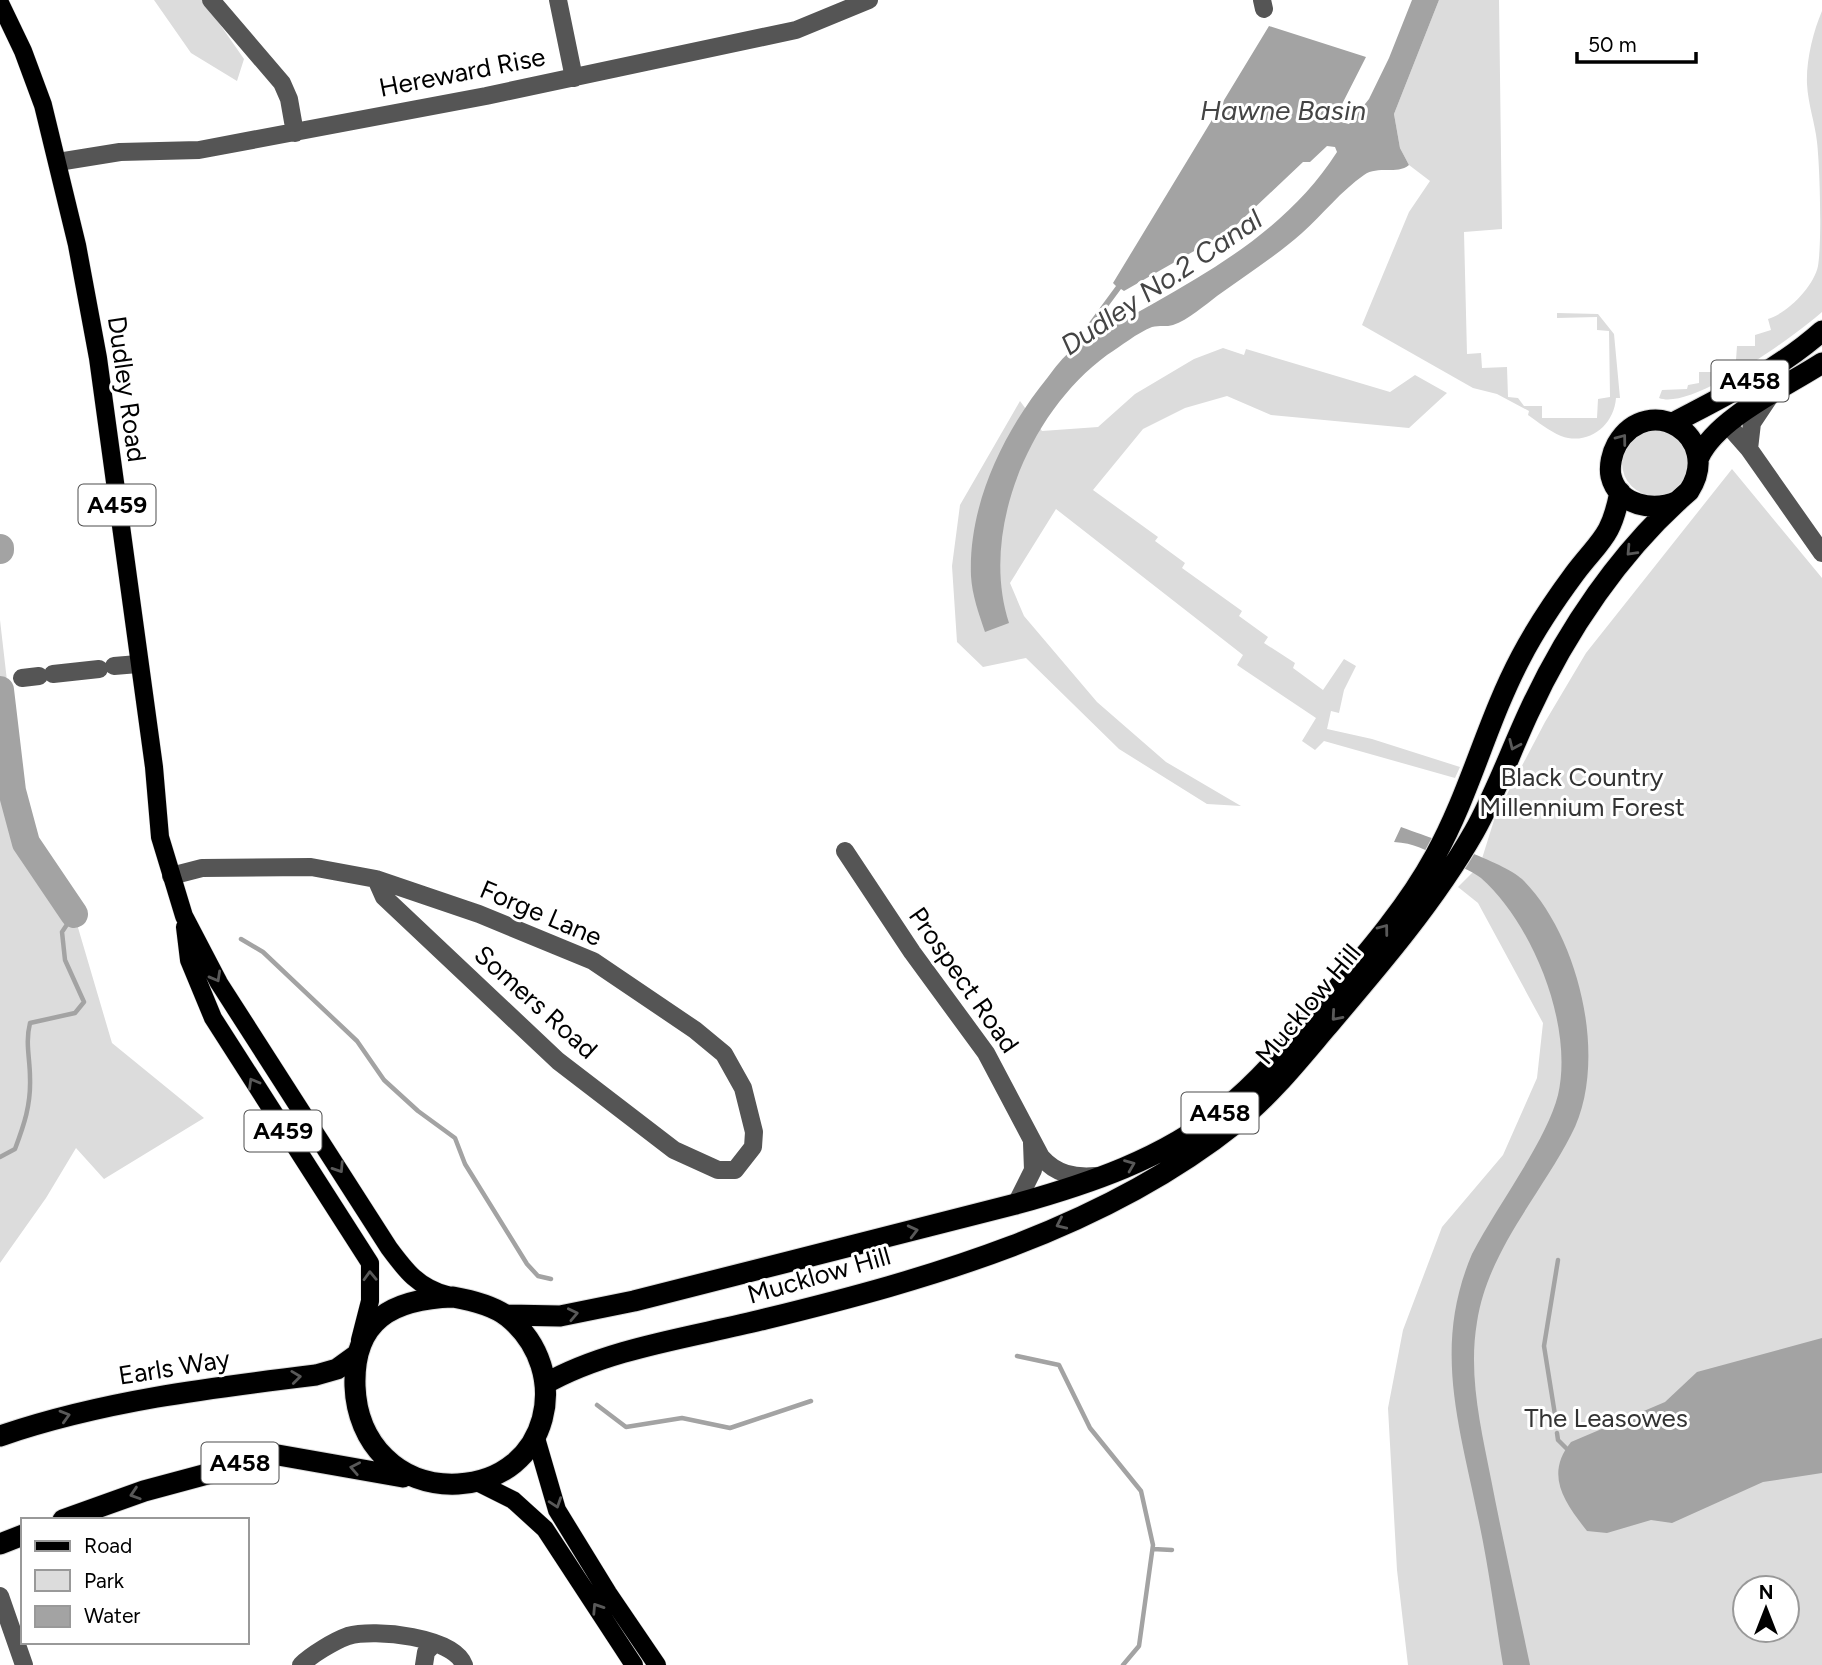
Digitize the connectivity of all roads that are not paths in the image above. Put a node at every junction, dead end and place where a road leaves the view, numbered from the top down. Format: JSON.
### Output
{"nodes":[{"id":1,"x":211,"y":0,"type":"edge"},
{"id":2,"x":558,"y":0,"type":"edge"},
{"id":3,"x":869,"y":0,"type":"edge"},
{"id":4,"x":0,"y":3,"type":"edge"},
{"id":5,"x":574,"y":78,"type":"junction"},
{"id":6,"x":295,"y":133,"type":"junction"},
{"id":7,"x":58,"y":162,"type":"junction"},
{"id":8,"x":1822,"y":331,"type":"edge"},
{"id":9,"x":1822,"y":363,"type":"edge"},
{"id":10,"x":1770,"y":396,"type":"junction"},
{"id":11,"x":1673,"y":423,"type":"junction"},
{"id":12,"x":1727,"y":424,"type":"junction"},
{"id":13,"x":1749,"y":449,"type":"junction"},
{"id":14,"x":1699,"y":457,"type":"junction"},
{"id":15,"x":1620,"y":492,"type":"junction"},
{"id":16,"x":1678,"y":501,"type":"junction"},
{"id":17,"x":1822,"y":553,"type":"edge"},
{"id":18,"x":138,"y":664,"type":"junction"},
{"id":19,"x":38,"y":676,"type":"dead end"},
{"id":20,"x":845,"y":851,"type":"dead end"},
{"id":21,"x":171,"y":876,"type":"junction"},
{"id":22,"x":376,"y":879,"type":"junction"},
{"id":23,"x":184,"y":916,"type":"junction"},
{"id":24,"x":1032,"y":1143,"type":"junction"},
{"id":25,"x":718,"y":1170,"type":"joint"},
{"id":26,"x":1103,"y":1176,"type":"junction"},
{"id":27,"x":1017,"y":1204,"type":"junction"},
{"id":28,"x":453,"y":1297,"type":"junction"},
{"id":29,"x":505,"y":1315,"type":"junction"},
{"id":30,"x":357,"y":1349,"type":"junction"},
{"id":31,"x":545,"y":1384,"type":"junction"},
{"id":32,"x":0,"y":1436,"type":"edge"},
{"id":33,"x":536,"y":1438,"type":"junction"},
{"id":34,"x":422,"y":1480,"type":"junction"},
{"id":35,"x":477,"y":1482,"type":"junction"},
{"id":36,"x":69,"y":1518,"type":"edge"},
{"id":37,"x":21,"y":1536,"type":"edge"},
{"id":38,"x":0,"y":1544,"type":"edge"},
{"id":39,"x":0,"y":1596,"type":"edge"},
{"id":40,"x":433,"y":1645,"type":"junction"},
{"id":41,"x":24,"y":1665,"type":"edge"},
{"id":42,"x":301,"y":1665,"type":"edge"},
{"id":43,"x":424,"y":1665,"type":"edge"},
{"id":44,"x":464,"y":1665,"type":"edge"},
{"id":45,"x":634,"y":1665,"type":"edge"},
{"id":46,"x":657,"y":1665,"type":"edge"}],
"edges":[{"from":1,"to":6,"type":"street"},
{"from":2,"to":5,"type":"street"},
{"from":3,"to":5,"type":"street","name":"Hereward Rise"},
{"from":4,"to":7,"type":"main road","name":"Dudley Road","number":"A459"},
{"from":5,"to":6,"type":"street","name":"Hereward Rise"},
{"from":6,"to":7,"type":"street","name":"Hereward Rise"},
{"from":7,"to":18,"type":"main road","name":"Dudley Road","number":"A459"},
{"from":8,"to":11,"type":"highway","name":"Mucklow Hill","number":"A458"},
{"from":9,"to":10,"type":"highway","name":"Mucklow Hill","number":"A458"},
{"from":10,"to":12,"type":"highway","name":"Mucklow Hill","number":"A458"},
{"from":10,"to":13,"type":"street"},
{"from":11,"to":14,"type":"highway"},
{"from":15,"to":11,"type":"highway","name":"Mucklow Hill","number":"A458","one_way":true},
{"from":12,"to":13,"type":"street"},
{"from":12,"to":14,"type":"highway","name":"Mucklow Hill","number":"A458"},
{"from":13,"to":17,"type":"street"},
{"from":14,"to":16,"type":"highway","name":"Mucklow Hill","number":"A458"},
{"from":15,"to":16,"type":"highway"},
{"from":26,"to":15,"type":"highway","name":"Mucklow Hill","number":"A458","one_way":true},
{"from":16,"to":31,"type":"highway","name":"Mucklow Hill","number":"A458","one_way":true},
{"from":18,"to":19,"type":"street"},
{"from":18,"to":21,"type":"main road","name":"Dudley Road","number":"A459"},
{"from":20,"to":24,"type":"street","name":"Prospect Road"},
{"from":21,"to":22,"type":"street","name":"Forge Lane"},
{"from":21,"to":23,"type":"main road","name":"Dudley Road","number":"A459"},
{"from":22,"to":25,"type":"street","name":"Somers Road"},
{"from":22,"to":25,"type":"street","name":"Forge Lane"},
{"from":23,"to":28,"type":"main road","number":"A459","one_way":true},
{"from":30,"to":23,"type":"main road","number":"A459","one_way":true},
{"from":24,"to":26,"type":"street","name":"Prospect Road"},
{"from":24,"to":27,"type":"street"},
{"from":26,"to":27,"type":"highway","name":"Mucklow Hill","number":"A458"},
{"from":29,"to":27,"type":"highway","name":"Mucklow Hill","number":"A458","one_way":true},
{"from":28,"to":29,"type":"highway","number":"A458"},
{"from":28,"to":30,"type":"highway","number":"A458"},
{"from":29,"to":31,"type":"highway","number":"A458"},
{"from":32,"to":30,"type":"highway","name":"Earls Way","number":"A458","one_way":true},
{"from":30,"to":34,"type":"highway","number":"A458"},
{"from":31,"to":33,"type":"highway","number":"A458"},
{"from":33,"to":35,"type":"highway","number":"A458"},
{"from":33,"to":46,"type":"main road","one_way":true},
{"from":34,"to":35,"type":"highway","number":"A458"},
{"from":34,"to":36,"type":"highway","number":"A458","one_way":true},
{"from":45,"to":35,"type":"main road","one_way":true},
{"from":37,"to":38,"type":"highway"},
{"from":39,"to":41,"type":"street"},
{"from":40,"to":42,"type":"street"},
{"from":40,"to":43,"type":"street"},
{"from":40,"to":44,"type":"street"}]}
